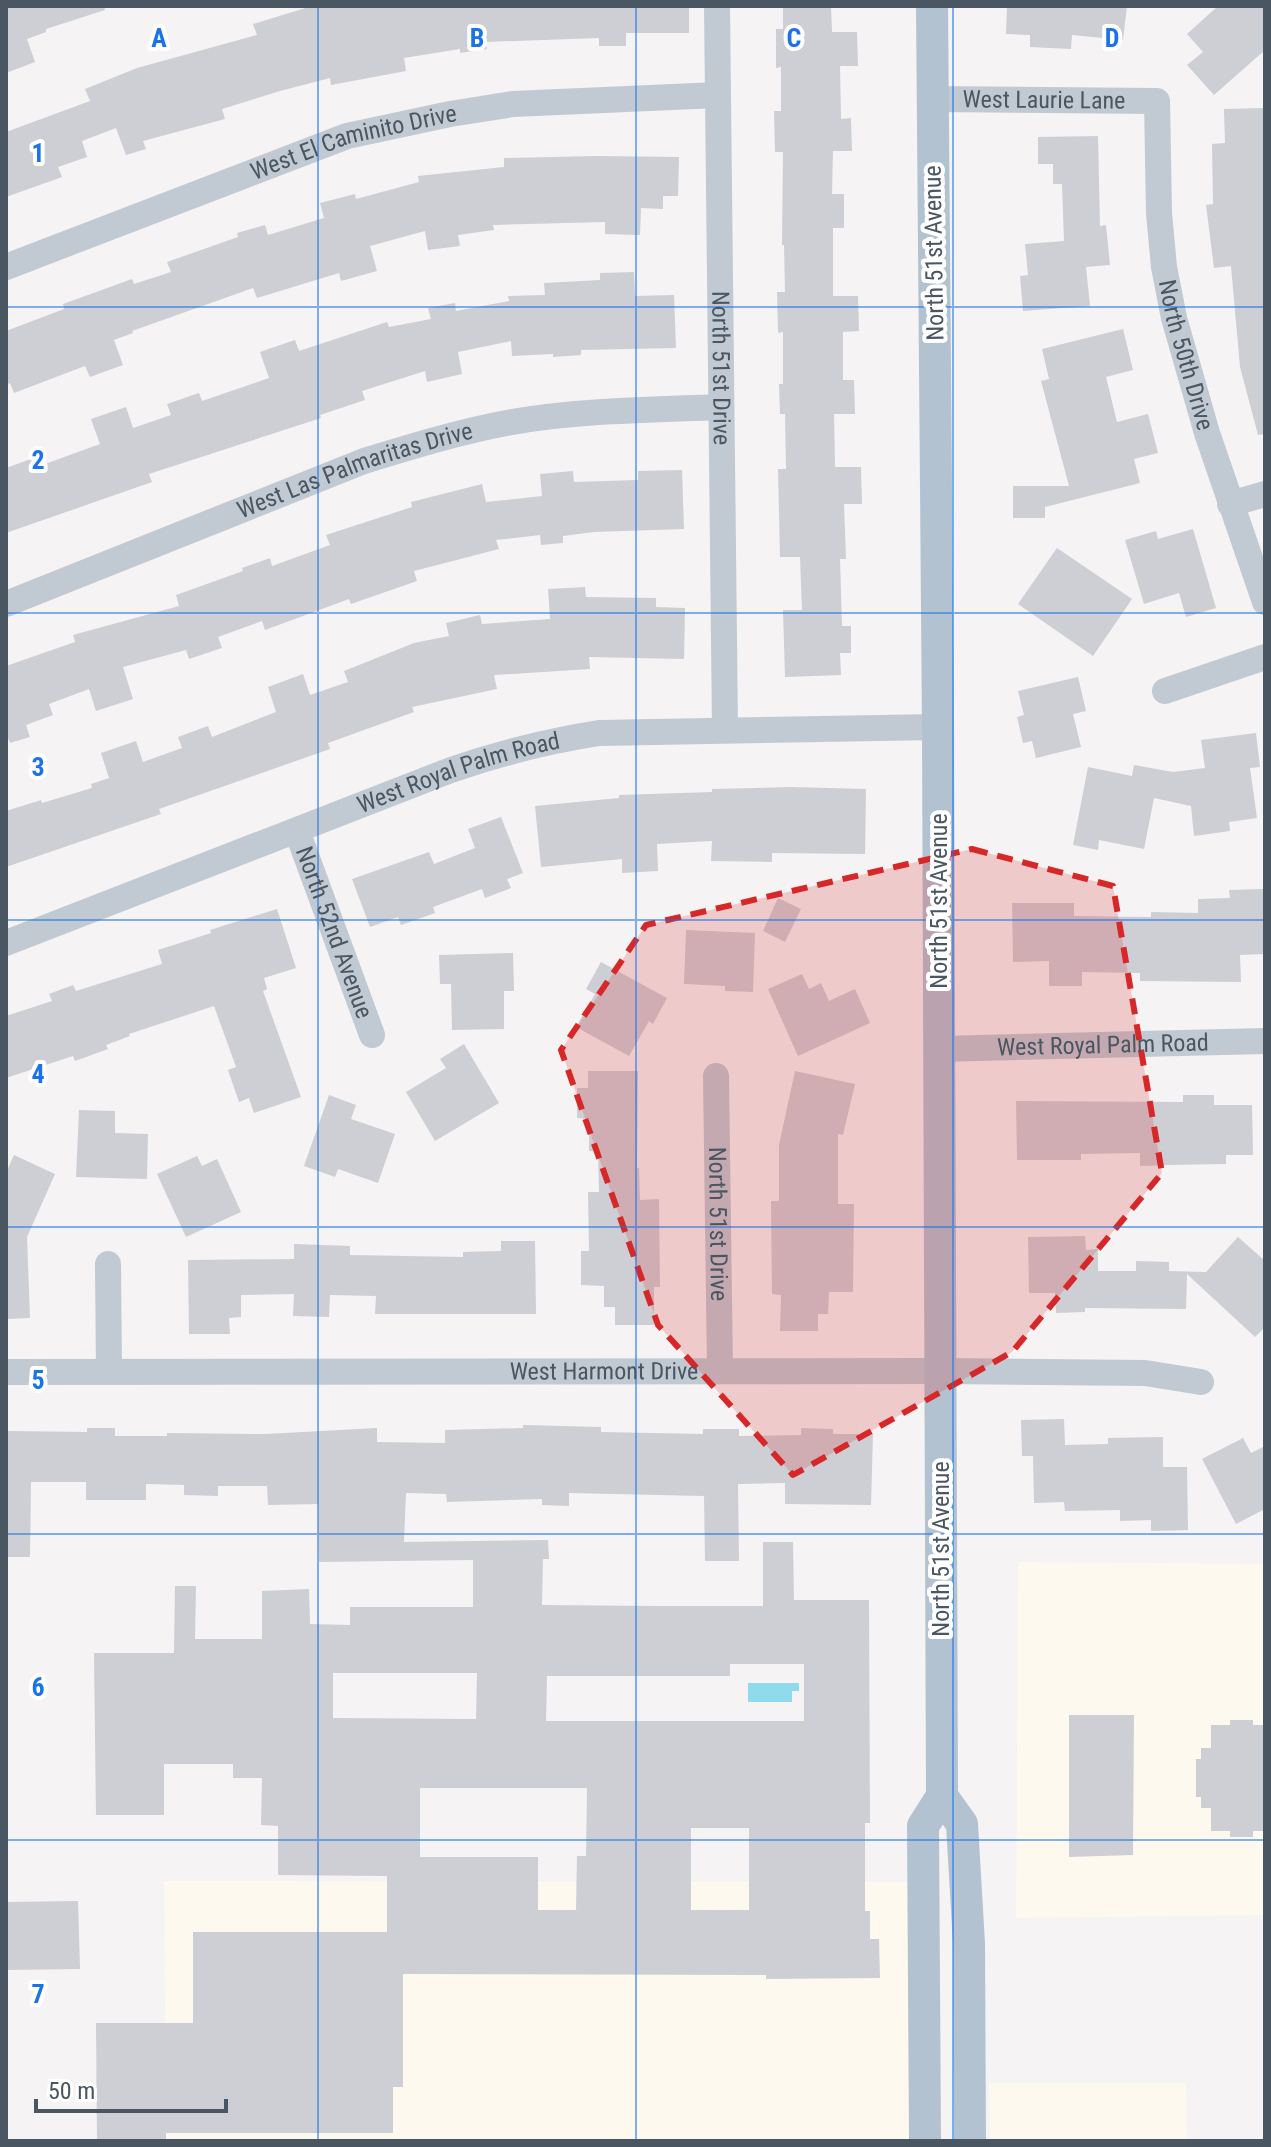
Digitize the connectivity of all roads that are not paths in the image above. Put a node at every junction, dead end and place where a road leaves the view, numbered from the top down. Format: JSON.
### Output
{"nodes":[{"id":1,"x":717,"y":6,"type":"edge"},
{"id":2,"x":932,"y":6,"type":"edge"},
{"id":3,"x":718,"y":95,"type":"junction"},
{"id":4,"x":932,"y":99,"type":"junction"},
{"id":5,"x":1157,"y":101,"type":"joint"},
{"id":6,"x":6,"y":267,"type":"edge"},
{"id":7,"x":721,"y":407,"type":"junction"},
{"id":8,"x":1265,"y":494,"type":"edge"},
{"id":9,"x":1230,"y":504,"type":"junction"},
{"id":10,"x":1265,"y":602,"type":"edge"},
{"id":11,"x":6,"y":604,"type":"edge"},
{"id":12,"x":1265,"y":657,"type":"edge"},
{"id":13,"x":1165,"y":691,"type":"dead end"},
{"id":14,"x":938,"y":727,"type":"junction"},
{"id":15,"x":725,"y":730,"type":"junction"},
{"id":16,"x":297,"y":831,"type":"junction"},
{"id":17,"x":6,"y":943,"type":"edge"},
{"id":18,"x":372,"y":1035,"type":"dead end"},
{"id":19,"x":1265,"y":1041,"type":"edge"},
{"id":20,"x":939,"y":1049,"type":"junction"},
{"id":21,"x":716,"y":1076,"type":"dead end"},
{"id":22,"x":108,"y":1264,"type":"dead end"},
{"id":23,"x":109,"y":1371,"type":"junction"},
{"id":24,"x":720,"y":1371,"type":"junction"},
{"id":25,"x":941,"y":1371,"type":"junction"},
{"id":26,"x":6,"y":1372,"type":"edge"},
{"id":27,"x":1201,"y":1382,"type":"dead end"},
{"id":28,"x":942,"y":1796,"type":"junction"},
{"id":29,"x":925,"y":2141,"type":"edge"},
{"id":30,"x":970,"y":2141,"type":"edge"}],
"edges":[{"from":1,"to":3,"type":"street","name":"North 51st Drive"},
{"from":2,"to":4,"type":"main road","name":"North 51st Avenue"},
{"from":3,"to":6,"type":"street","name":"West El Caminito Drive"},
{"from":3,"to":7,"type":"street","name":"North 51st Drive"},
{"from":4,"to":5,"type":"street","name":"West Laurie Lane"},
{"from":4,"to":14,"type":"main road","name":"North 51st Avenue"},
{"from":5,"to":9,"type":"street","name":"North 50th Drive"},
{"from":7,"to":11,"type":"street","name":"West Las Palmaritas Drive"},
{"from":7,"to":15,"type":"street","name":"North 51st Drive"},
{"from":8,"to":9,"type":"street"},
{"from":9,"to":10,"type":"street","name":"North 50th Drive"},
{"from":12,"to":13,"type":"street"},
{"from":14,"to":15,"type":"street","name":"West Royal Palm Road"},
{"from":14,"to":20,"type":"main road","name":"North 51st Avenue"},
{"from":15,"to":16,"type":"street","name":"West Royal Palm Road"},
{"from":16,"to":17,"type":"street","name":"West Royal Palm Road"},
{"from":16,"to":18,"type":"street","name":"North 52nd Avenue"},
{"from":19,"to":20,"type":"street","name":"West Royal Palm Road"},
{"from":20,"to":25,"type":"main road","name":"North 51st Avenue"},
{"from":21,"to":24,"type":"street","name":"North 51st Drive"},
{"from":22,"to":23,"type":"street"},
{"from":23,"to":24,"type":"street","name":"West Harmont Drive"},
{"from":23,"to":26,"type":"street","name":"West Harmont Drive"},
{"from":24,"to":25,"type":"street","name":"West Harmont Drive"},
{"from":25,"to":27,"type":"street","name":"West Harmont Drive"},
{"from":25,"to":28,"type":"main road","name":"North 51st Avenue"},
{"from":28,"to":29,"type":"main road","name":"North 51st Avenue"},
{"from":28,"to":30,"type":"main road"}]}
